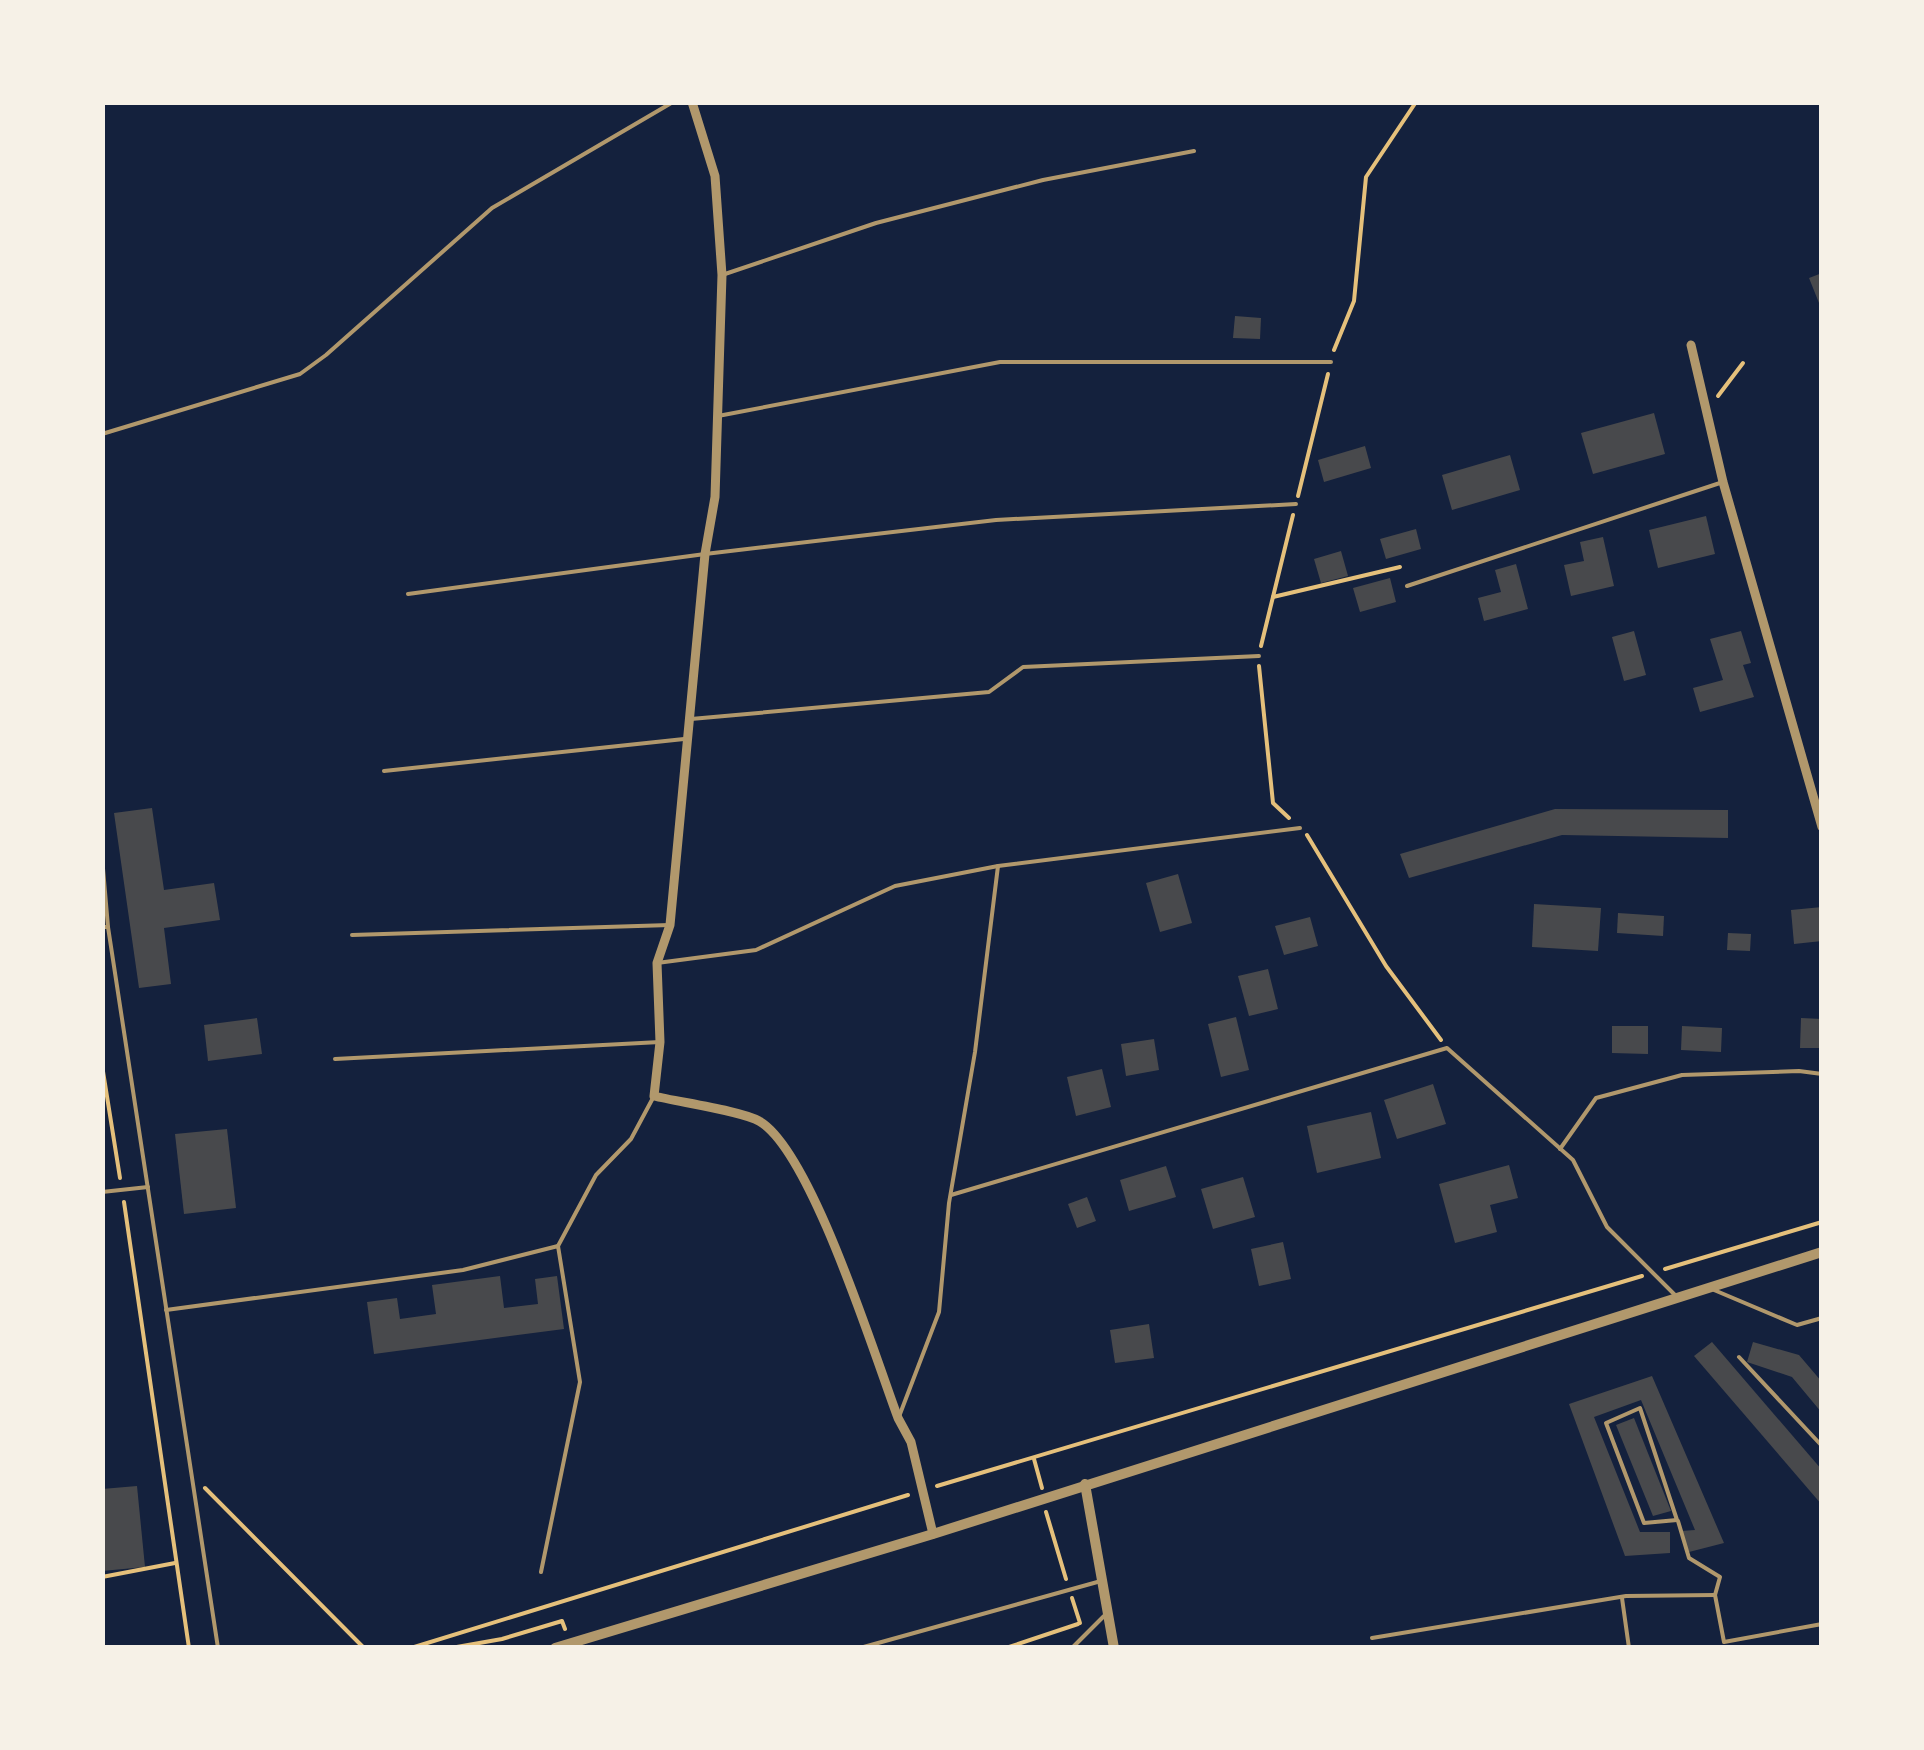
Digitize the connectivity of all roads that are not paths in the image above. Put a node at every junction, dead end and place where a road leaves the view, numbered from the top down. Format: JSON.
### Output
{"nodes":[{"id":1,"x":673,"y":102,"type":"edge"},
{"id":2,"x":692,"y":102,"type":"edge"},
{"id":3,"x":1194,"y":152,"type":"dead end"},
{"id":4,"x":722,"y":275,"type":"junction"},
{"id":5,"x":1691,"y":345,"type":"dead end"},
{"id":6,"x":1331,"y":362,"type":"road end"},
{"id":7,"x":718,"y":416,"type":"junction"},
{"id":8,"x":102,"y":434,"type":"edge"},
{"id":9,"x":1723,"y":482,"type":"junction"},
{"id":10,"x":1296,"y":504,"type":"road end"},
{"id":11,"x":704,"y":554,"type":"junction"},
{"id":12,"x":1406,"y":586,"type":"dead end"},
{"id":13,"x":408,"y":594,"type":"dead end"},
{"id":14,"x":1258,"y":656,"type":"road end"},
{"id":15,"x":691,"y":719,"type":"junction"},
{"id":16,"x":689,"y":739,"type":"junction"},
{"id":17,"x":384,"y":771,"type":"dead end"},
{"id":18,"x":1822,"y":827,"type":"edge"},
{"id":19,"x":1300,"y":828,"type":"road end"},
{"id":20,"x":102,"y":858,"type":"edge"},
{"id":21,"x":998,"y":866,"type":"junction"},
{"id":22,"x":670,"y":925,"type":"junction"},
{"id":23,"x":105,"y":927,"type":"edge"},
{"id":24,"x":352,"y":935,"type":"dead end"},
{"id":25,"x":657,"y":963,"type":"junction"},
{"id":26,"x":660,"y":1042,"type":"junction"},
{"id":27,"x":335,"y":1059,"type":"dead end"},
{"id":28,"x":1822,"y":1074,"type":"edge"},
{"id":29,"x":654,"y":1096,"type":"junction"},
{"id":30,"x":1560,"y":1149,"type":"junction"},
{"id":31,"x":148,"y":1187,"type":"junction"},
{"id":32,"x":102,"y":1192,"type":"edge"},
{"id":33,"x":951,"y":1195,"type":"junction"},
{"id":34,"x":558,"y":1246,"type":"junction"},
{"id":35,"x":1822,"y":1252,"type":"edge"},
{"id":36,"x":1708,"y":1288,"type":"junction"},
{"id":37,"x":1677,"y":1297,"type":"junction"},
{"id":38,"x":166,"y":1310,"type":"junction"},
{"id":39,"x":1822,"y":1318,"type":"edge"},
{"id":40,"x":1739,"y":1356,"type":"dead end"},
{"id":41,"x":898,"y":1418,"type":"junction"},
{"id":42,"x":1822,"y":1446,"type":"edge"},
{"id":43,"x":1085,"y":1484,"type":"junction"},
{"id":44,"x":1677,"y":1520,"type":"junction"},
{"id":45,"x":933,"y":1534,"type":"junction"},
{"id":46,"x":541,"y":1572,"type":"dead end"},
{"id":47,"x":1102,"y":1581,"type":"junction"},
{"id":48,"x":1715,"y":1594,"type":"junction"},
{"id":49,"x":1622,"y":1597,"type":"junction"},
{"id":50,"x":1108,"y":1613,"type":"junction"},
{"id":51,"x":1822,"y":1624,"type":"edge"},
{"id":52,"x":1372,"y":1638,"type":"dead end"},
{"id":53,"x":218,"y":1648,"type":"edge"},
{"id":54,"x":555,"y":1648,"type":"edge"},
{"id":55,"x":860,"y":1648,"type":"edge"},
{"id":56,"x":1072,"y":1648,"type":"edge"},
{"id":57,"x":1114,"y":1648,"type":"edge"},
{"id":58,"x":1629,"y":1648,"type":"edge"}],
"edges":[{"from":1,"to":8,"type":"lane"},
{"from":2,"to":4,"type":"street"},
{"from":3,"to":4,"type":"lane"},
{"from":4,"to":7,"type":"street"},
{"from":5,"to":9,"type":"street"},
{"from":6,"to":7,"type":"lane"},
{"from":7,"to":11,"type":"street"},
{"from":9,"to":12,"type":"lane"},
{"from":9,"to":18,"type":"street"},
{"from":10,"to":11,"type":"lane"},
{"from":11,"to":13,"type":"lane"},
{"from":11,"to":15,"type":"street"},
{"from":14,"to":15,"type":"lane"},
{"from":15,"to":16,"type":"street"},
{"from":16,"to":17,"type":"lane"},
{"from":16,"to":22,"type":"street"},
{"from":19,"to":21,"type":"lane"},
{"from":20,"to":23,"type":"lane"},
{"from":21,"to":25,"type":"lane"},
{"from":21,"to":33,"type":"lane"},
{"from":22,"to":24,"type":"lane"},
{"from":22,"to":25,"type":"street"},
{"from":23,"to":31,"type":"lane"},
{"from":25,"to":26,"type":"street"},
{"from":26,"to":27,"type":"lane"},
{"from":26,"to":29,"type":"street"},
{"from":28,"to":30,"type":"lane"},
{"from":29,"to":34,"type":"lane"},
{"from":29,"to":41,"type":"street"},
{"from":30,"to":33,"type":"lane"},
{"from":30,"to":37,"type":"lane"},
{"from":31,"to":32,"type":"lane"},
{"from":31,"to":38,"type":"lane"},
{"from":33,"to":41,"type":"lane"},
{"from":34,"to":38,"type":"lane"},
{"from":34,"to":46,"type":"lane"},
{"from":35,"to":36,"type":"street"},
{"from":36,"to":37,"type":"street"},
{"from":36,"to":39,"type":"lane"},
{"from":37,"to":43,"type":"street"},
{"from":38,"to":53,"type":"lane"},
{"from":40,"to":42,"type":"lane"},
{"from":41,"to":45,"type":"street"},
{"from":43,"to":45,"type":"street"},
{"from":43,"to":47,"type":"street"},
{"from":44,"to":44,"type":"lane"},
{"from":44,"to":48,"type":"lane"},
{"from":45,"to":54,"type":"street"},
{"from":47,"to":50,"type":"street"},
{"from":47,"to":55,"type":"lane"},
{"from":48,"to":49,"type":"lane"},
{"from":48,"to":51,"type":"lane"},
{"from":49,"to":52,"type":"lane"},
{"from":49,"to":58,"type":"lane"},
{"from":50,"to":56,"type":"lane"},
{"from":50,"to":57,"type":"street"}]}
